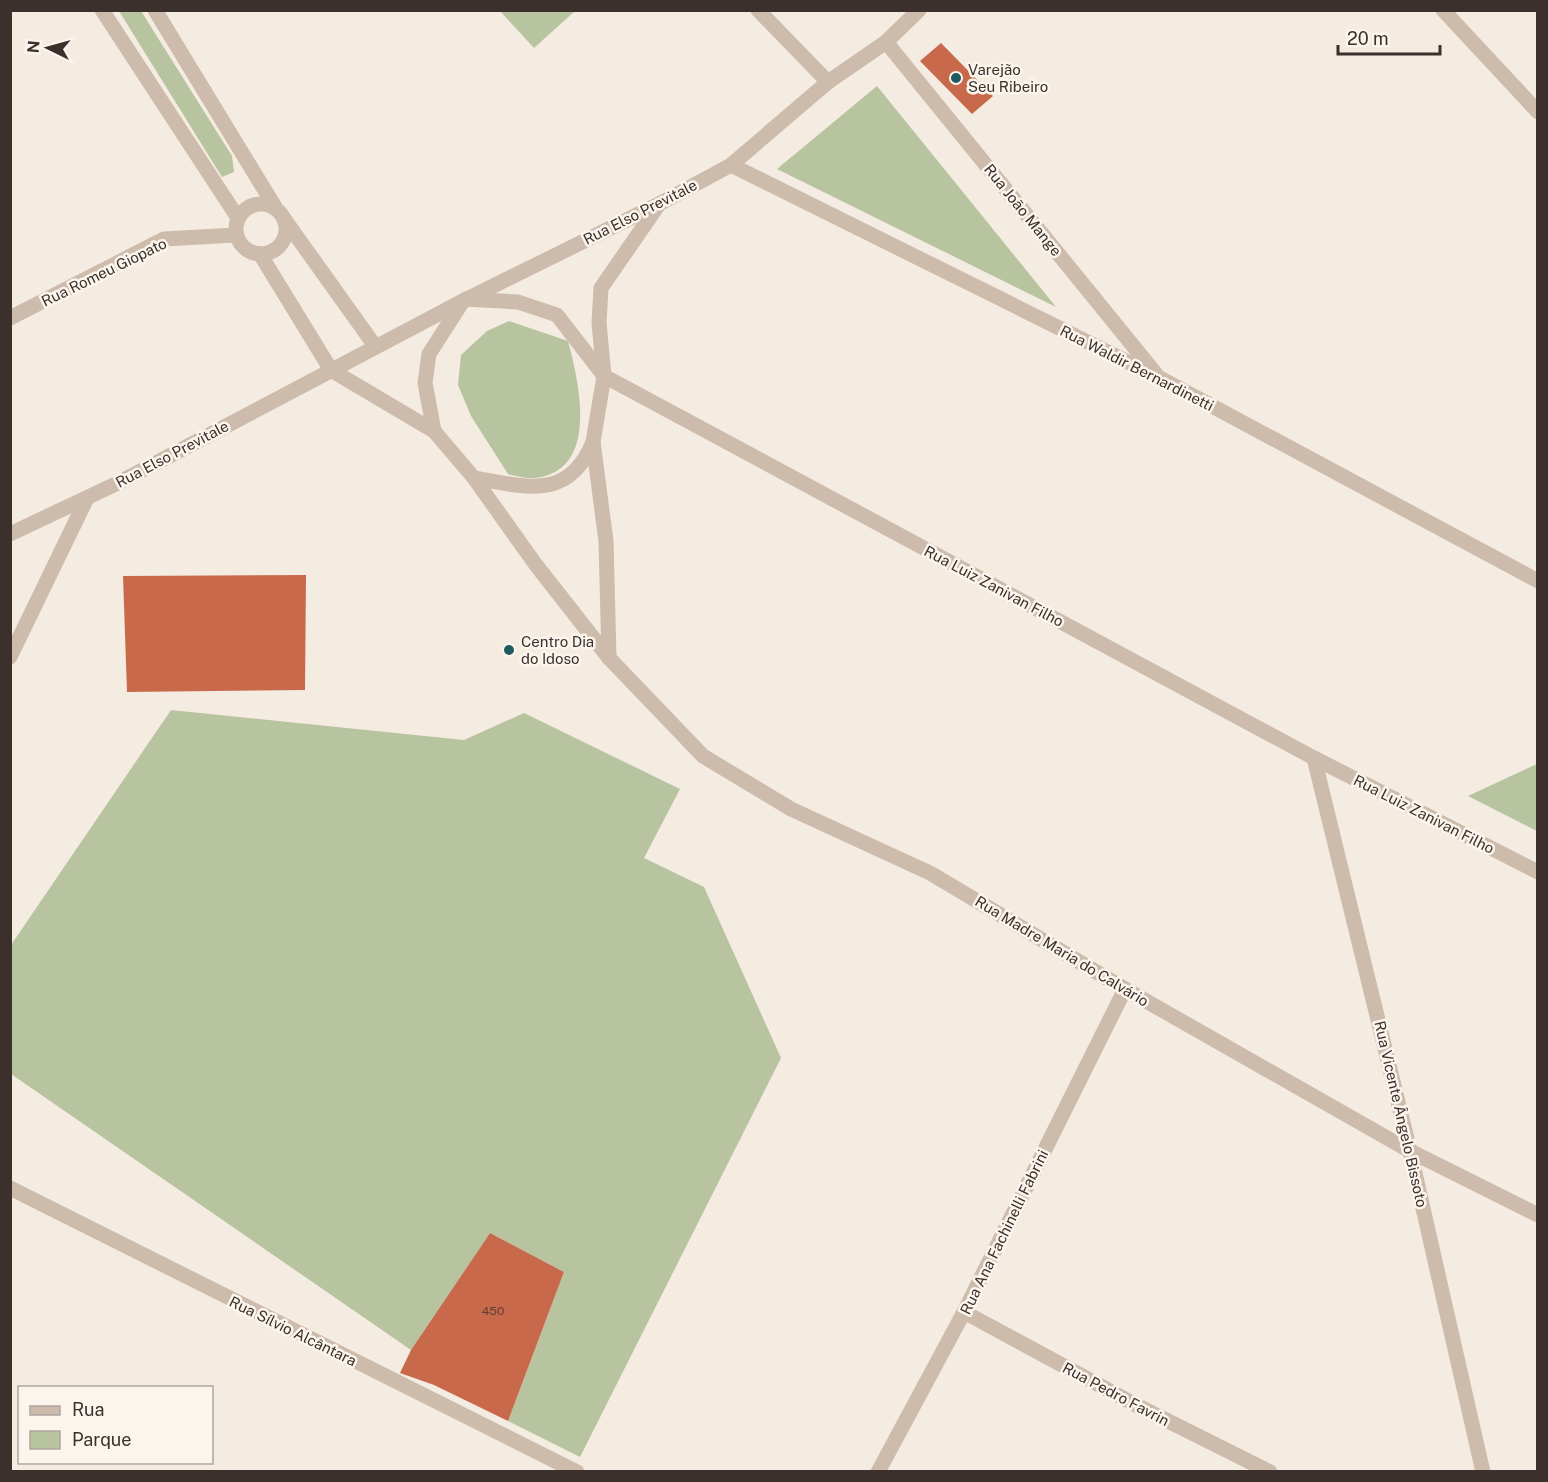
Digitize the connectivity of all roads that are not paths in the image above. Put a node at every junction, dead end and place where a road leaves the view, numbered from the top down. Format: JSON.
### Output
{"nodes":[{"id":1,"x":102,"y":10,"type":"edge"},
{"id":2,"x":155,"y":10,"type":"edge"},
{"id":3,"x":758,"y":10,"type":"edge"},
{"id":4,"x":919,"y":10,"type":"edge"},
{"id":5,"x":1443,"y":10,"type":"edge"},
{"id":6,"x":886,"y":42,"type":"junction"},
{"id":7,"x":828,"y":82,"type":"junction"},
{"id":8,"x":1538,"y":112,"type":"edge"},
{"id":9,"x":730,"y":165,"type":"junction"},
{"id":10,"x":659,"y":204,"type":"junction"},
{"id":11,"x":275,"y":207,"type":"junction"},
{"id":12,"x":237,"y":218,"type":"junction"},
{"id":13,"x":285,"y":220,"type":"junction"},
{"id":14,"x":236,"y":235,"type":"junction"},
{"id":15,"x":260,"y":254,"type":"junction"},
{"id":16,"x":465,"y":300,"type":"junction"},
{"id":17,"x":10,"y":318,"type":"edge"},
{"id":18,"x":375,"y":346,"type":"junction"},
{"id":19,"x":331,"y":370,"type":"junction"},
{"id":20,"x":604,"y":376,"type":"junction"},
{"id":21,"x":1160,"y":378,"type":"junction"},
{"id":22,"x":434,"y":431,"type":"junction"},
{"id":23,"x":593,"y":442,"type":"junction"},
{"id":24,"x":474,"y":478,"type":"junction"},
{"id":25,"x":87,"y":498,"type":"junction"},
{"id":26,"x":10,"y":534,"type":"edge"},
{"id":27,"x":1538,"y":581,"type":"edge"},
{"id":28,"x":10,"y":657,"type":"edge"},
{"id":29,"x":609,"y":658,"type":"junction"},
{"id":30,"x":1314,"y":758,"type":"junction"},
{"id":31,"x":1538,"y":872,"type":"edge"},
{"id":32,"x":1125,"y":989,"type":"junction"},
{"id":33,"x":1410,"y":1151,"type":"junction"},
{"id":34,"x":10,"y":1188,"type":"edge"},
{"id":35,"x":1538,"y":1215,"type":"edge"},
{"id":36,"x":964,"y":1312,"type":"junction"},
{"id":37,"x":576,"y":1472,"type":"edge"},
{"id":38,"x":878,"y":1472,"type":"edge"},
{"id":39,"x":1270,"y":1472,"type":"edge"},
{"id":40,"x":1483,"y":1472,"type":"edge"}],
"edges":[{"from":1,"to":12,"type":"street"},
{"from":2,"to":11,"type":"street"},
{"from":3,"to":7,"type":"street"},
{"from":4,"to":6,"type":"street","name":"Rua Elso Previtale"},
{"from":5,"to":8,"type":"street"},
{"from":6,"to":7,"type":"street","name":"Rua Elso Previtale"},
{"from":6,"to":21,"type":"street","name":"Rua João Mange"},
{"from":7,"to":9,"type":"street","name":"Rua Elso Previtale"},
{"from":9,"to":10,"type":"street","name":"Rua Elso Previtale"},
{"from":9,"to":21,"type":"street","name":"Rua Waldir Bernardinetti"},
{"from":10,"to":16,"type":"street","name":"Rua Elso Previtale"},
{"from":10,"to":20,"type":"street"},
{"from":11,"to":12,"type":"street"},
{"from":11,"to":13,"type":"street"},
{"from":12,"to":14,"type":"street"},
{"from":13,"to":15,"type":"street"},
{"from":13,"to":18,"type":"street"},
{"from":14,"to":15,"type":"street"},
{"from":14,"to":17,"type":"street","name":"Rua Romeu Giopato"},
{"from":15,"to":19,"type":"street"},
{"from":16,"to":18,"type":"street","name":"Rua Elso Previtale"},
{"from":16,"to":20,"type":"street","name":"Rua Luiz Zanivan Filho"},
{"from":16,"to":22,"type":"street","name":"Rua Madre Maria do Calvário"},
{"from":18,"to":19,"type":"street","name":"Rua Elso Previtale"},
{"from":19,"to":22,"type":"street"},
{"from":19,"to":25,"type":"street","name":"Rua Elso Previtale"},
{"from":20,"to":23,"type":"street"},
{"from":20,"to":30,"type":"street","name":"Rua Luiz Zanivan Filho"},
{"from":21,"to":27,"type":"street","name":"Rua Waldir Bernardinetti"},
{"from":22,"to":24,"type":"street","name":"Rua Madre Maria do Calvário"},
{"from":23,"to":24,"type":"street"},
{"from":23,"to":29,"type":"street"},
{"from":24,"to":29,"type":"street","name":"Rua Madre Maria do Calvário"},
{"from":25,"to":26,"type":"street","name":"Rua Elso Previtale"},
{"from":25,"to":28,"type":"street"},
{"from":29,"to":32,"type":"street","name":"Rua Madre Maria do Calvário"},
{"from":30,"to":31,"type":"street","name":"Rua Luiz Zanivan Filho"},
{"from":30,"to":33,"type":"street","name":"Rua Vicente Ângelo Bissoto"},
{"from":32,"to":33,"type":"street","name":"Rua Madre Maria do Calvário"},
{"from":32,"to":36,"type":"street","name":"Rua Ana Fachinelli Fabrini"},
{"from":33,"to":35,"type":"street","name":"Rua Madre Maria do Calvário"},
{"from":33,"to":40,"type":"street","name":"Rua Vicente Ângelo Bissoto"},
{"from":34,"to":37,"type":"street","name":"Rua Sílvio Alcântara"},
{"from":36,"to":38,"type":"street","name":"Rua Ana Fachinelli Fabrini"},
{"from":36,"to":39,"type":"street","name":"Rua Pedro Favrin"}]}
